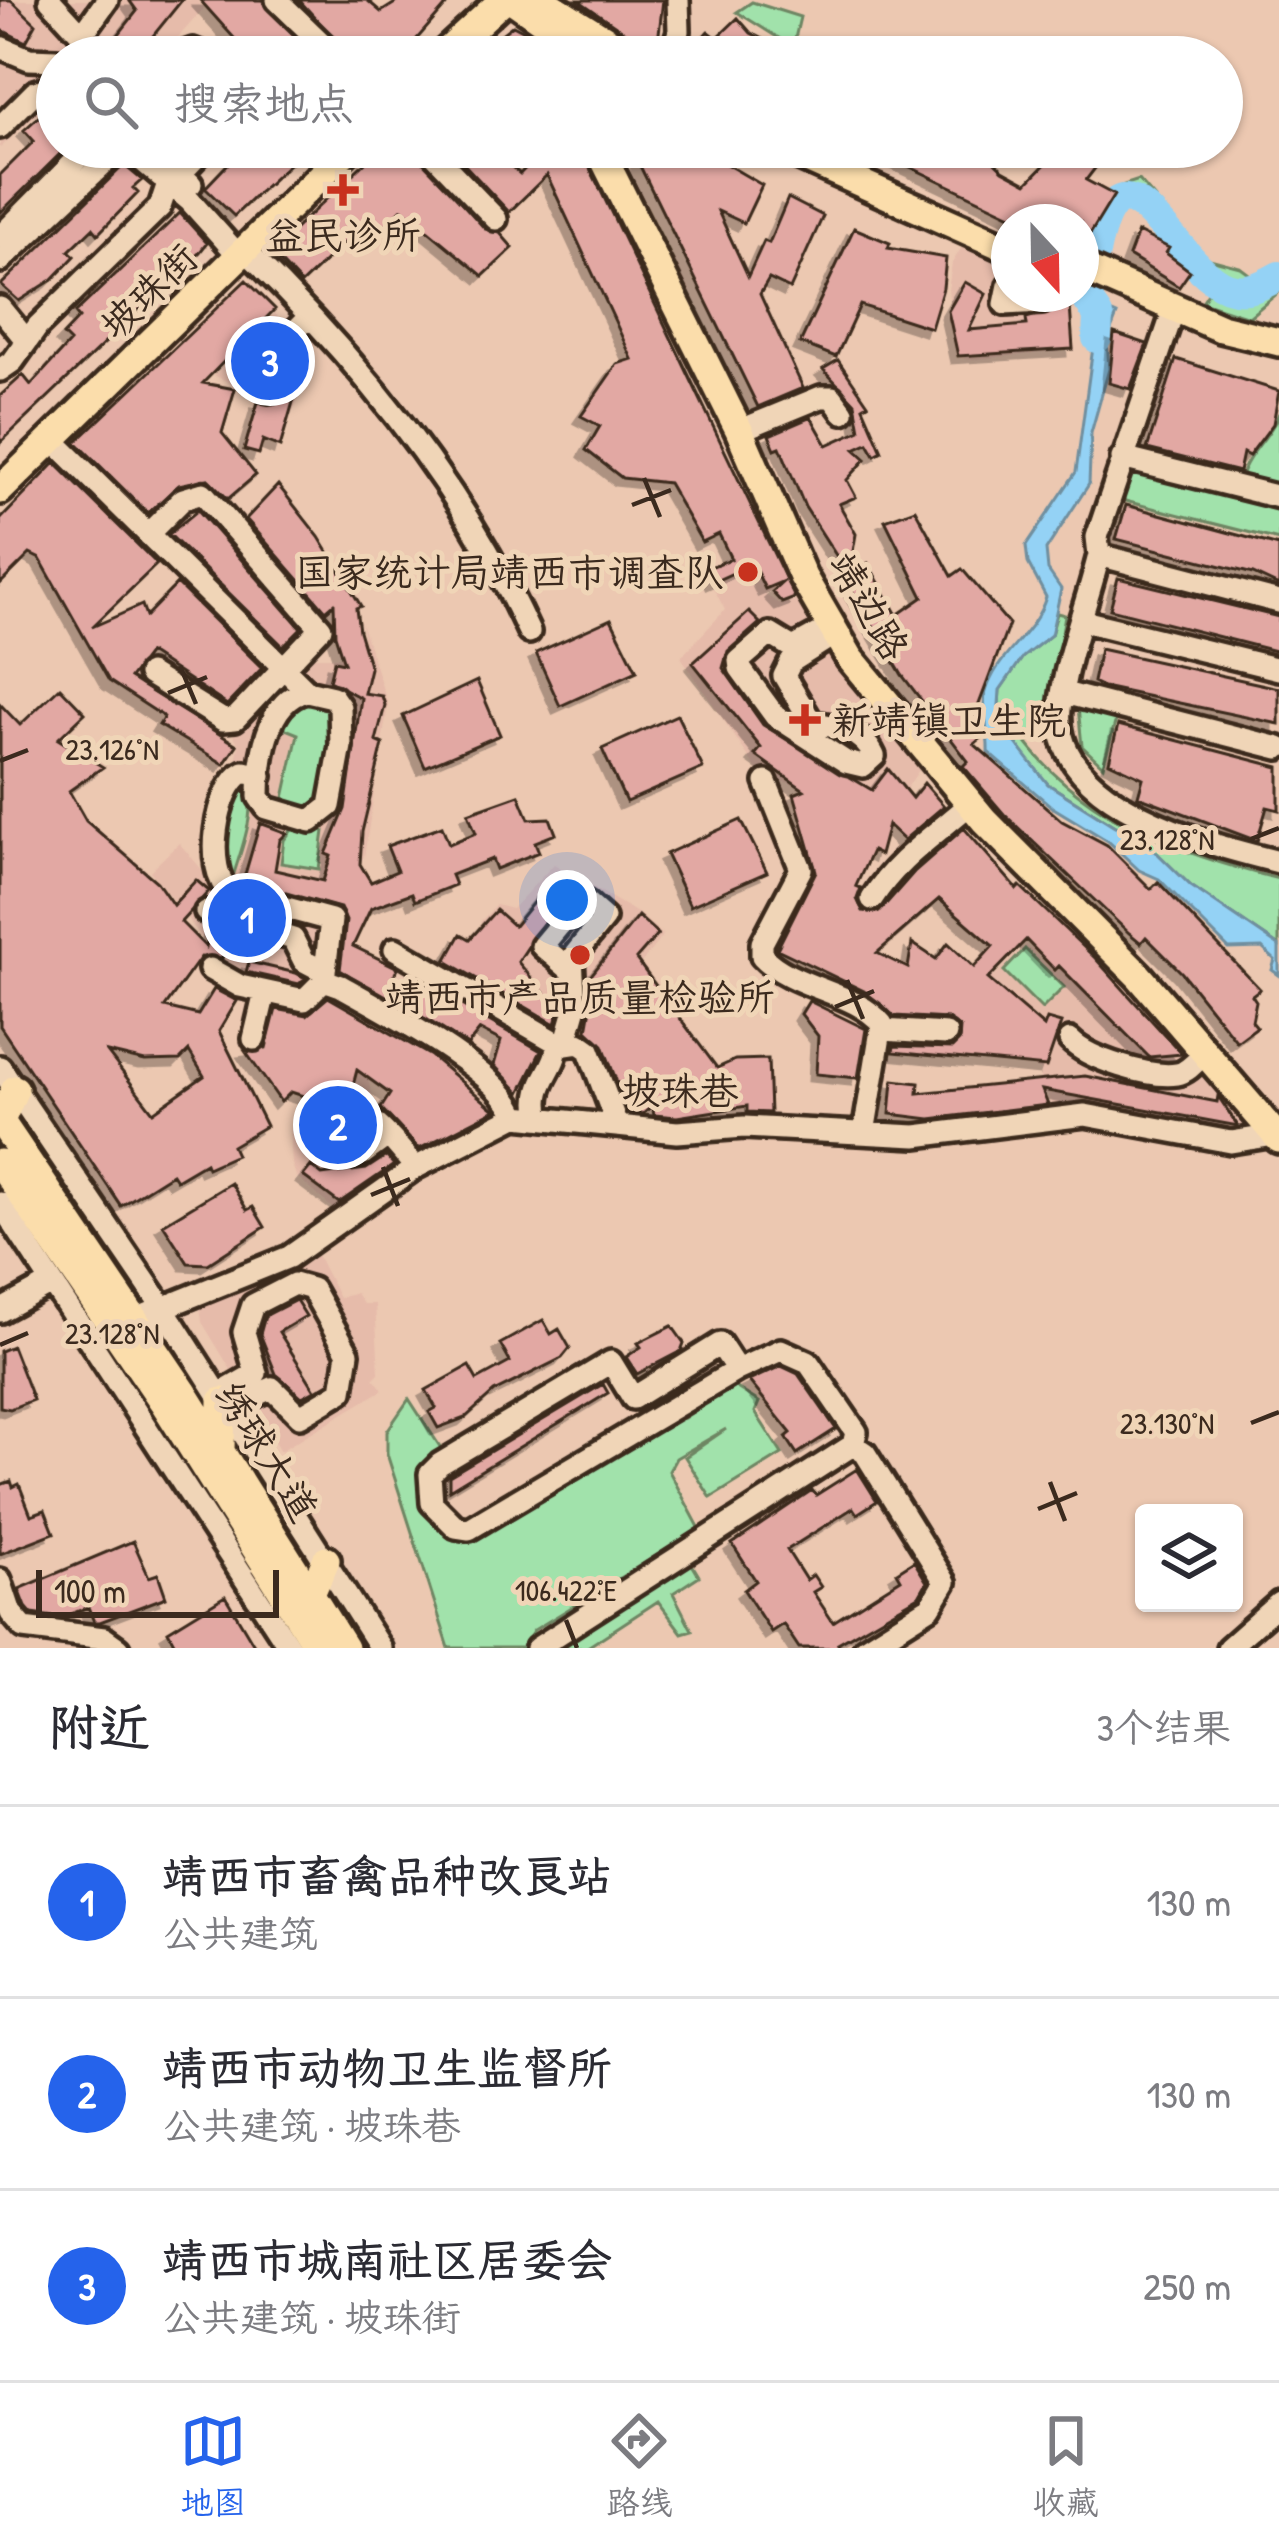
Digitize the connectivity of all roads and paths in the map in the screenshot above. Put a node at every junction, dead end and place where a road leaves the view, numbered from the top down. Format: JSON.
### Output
{"nodes":[{"id":1,"x":50,"y":0,"type":"edge"},
{"id":2,"x":107,"y":0,"type":"edge"},
{"id":3,"x":278,"y":0,"type":"edge"},
{"id":4,"x":484,"y":0,"type":"edge"},
{"id":5,"x":503,"y":0,"type":"edge"},
{"id":6,"x":514,"y":0,"type":"edge"},
{"id":7,"x":542,"y":0,"type":"edge"},
{"id":8,"x":678,"y":0,"type":"edge"},
{"id":9,"x":315,"y":36,"type":"edge"},
{"id":10,"x":447,"y":36,"type":"edge"},
{"id":11,"x":464,"y":36,"type":"edge"},
{"id":12,"x":552,"y":36,"type":"edge"},
{"id":13,"x":599,"y":36,"type":"edge"},
{"id":14,"x":677,"y":36,"type":"edge"},
{"id":15,"x":0,"y":47,"type":"edge"},
{"id":16,"x":36,"y":59,"type":"edge"},
{"id":17,"x":36,"y":92,"type":"edge"},
{"id":18,"x":0,"y":127,"type":"edge"},
{"id":19,"x":74,"y":168,"type":"edge"},
{"id":20,"x":92,"y":168,"type":"edge"},
{"id":21,"x":157,"y":168,"type":"edge"},
{"id":22,"x":167,"y":168,"type":"edge"},
{"id":23,"x":187,"y":168,"type":"edge"},
{"id":24,"x":313,"y":168,"type":"edge"},
{"id":25,"x":326,"y":168,"type":"edge"},
{"id":26,"x":448,"y":168,"type":"edge"},
{"id":27,"x":608,"y":168,"type":"edge"},
{"id":28,"x":623,"y":168,"type":"edge"},
{"id":29,"x":827,"y":168,"type":"edge"},
{"id":30,"x":869,"y":168,"type":"edge"},
{"id":31,"x":176,"y":180,"type":"junction"},
{"id":32,"x":58,"y":191,"type":"junction"},
{"id":33,"x":496,"y":219,"type":"dead end"},
{"id":34,"x":991,"y":224,"type":"edge"},
{"id":35,"x":0,"y":237,"type":"edge"},
{"id":36,"x":991,"y":241,"type":"edge"},
{"id":37,"x":239,"y":244,"type":"junction"},
{"id":38,"x":0,"y":261,"type":"edge"},
{"id":39,"x":1099,"y":280,"type":"edge"},
{"id":40,"x":1099,"y":287,"type":"edge"},
{"id":41,"x":1111,"y":289,"type":"junction"},
{"id":42,"x":0,"y":308,"type":"edge"},
{"id":43,"x":310,"y":316,"type":"junction"},
{"id":44,"x":1171,"y":321,"type":"junction"},
{"id":45,"x":1279,"y":340,"type":"edge"},
{"id":46,"x":27,"y":341,"type":"junction"},
{"id":47,"x":0,"y":370,"type":"edge"},
{"id":48,"x":268,"y":391,"type":"dead end"},
{"id":49,"x":843,"y":412,"type":"dead end"},
{"id":50,"x":748,"y":427,"type":"junction"},
{"id":51,"x":52,"y":439,"type":"junction"},
{"id":52,"x":1122,"y":458,"type":"junction"},
{"id":53,"x":0,"y":472,"type":"edge"},
{"id":54,"x":0,"y":490,"type":"edge"},
{"id":55,"x":1279,"y":496,"type":"edge"},
{"id":56,"x":149,"y":532,"type":"junction"},
{"id":57,"x":1099,"y":555,"type":"junction"},
{"id":58,"x":1279,"y":602,"type":"edge"},
{"id":59,"x":1083,"y":621,"type":"junction"},
{"id":60,"x":833,"y":631,"type":"junction"},
{"id":61,"x":529,"y":632,"type":"dead end"},
{"id":62,"x":284,"y":665,"type":"junction"},
{"id":63,"x":1279,"y":670,"type":"edge"},
{"id":64,"x":149,"y":674,"type":"dead end"},
{"id":65,"x":307,"y":691,"type":"junction"},
{"id":66,"x":1064,"y":693,"type":"junction"},
{"id":67,"x":1279,"y":748,"type":"edge"},
{"id":68,"x":261,"y":776,"type":"junction"},
{"id":69,"x":766,"y":782,"type":"dead end"},
{"id":70,"x":970,"y":804,"type":"junction"},
{"id":71,"x":1279,"y":862,"type":"edge"},
{"id":72,"x":872,"y":899,"type":"dead end"},
{"id":73,"x":206,"y":912,"type":"dead end"},
{"id":74,"x":395,"y":949,"type":"dead end"},
{"id":75,"x":210,"y":969,"type":"dead end"},
{"id":76,"x":569,"y":969,"type":"dead end"},
{"id":77,"x":324,"y":975,"type":"junction"},
{"id":78,"x":265,"y":992,"type":"junction"},
{"id":79,"x":883,"y":1030,"type":"junction"},
{"id":80,"x":946,"y":1034,"type":"dead end"},
{"id":81,"x":254,"y":1039,"type":"dead end"},
{"id":82,"x":1070,"y":1040,"type":"dead end"},
{"id":83,"x":562,"y":1046,"type":"junction"},
{"id":84,"x":1207,"y":1051,"type":"junction"},
{"id":85,"x":8,"y":1078,"type":"edge"},
{"id":86,"x":516,"y":1116,"type":"junction"},
{"id":87,"x":540,"y":1116,"type":"junction"},
{"id":88,"x":1,"y":1120,"type":"edge"},
{"id":89,"x":617,"y":1125,"type":"junction"},
{"id":90,"x":1278,"y":1131,"type":"edge"},
{"id":91,"x":864,"y":1133,"type":"junction"},
{"id":92,"x":386,"y":1137,"type":"dead end"},
{"id":93,"x":0,"y":1163,"type":"edge"},
{"id":94,"x":415,"y":1168,"type":"junction"},
{"id":95,"x":0,"y":1203,"type":"edge"},
{"id":96,"x":51,"y":1282,"type":"junction"},
{"id":97,"x":162,"y":1306,"type":"junction"},
{"id":98,"x":0,"y":1311,"type":"edge"},
{"id":99,"x":124,"y":1326,"type":"junction"},
{"id":100,"x":108,"y":1364,"type":"junction"},
{"id":101,"x":737,"y":1370,"type":"junction"},
{"id":102,"x":223,"y":1402,"type":"junction"},
{"id":103,"x":853,"y":1445,"type":"junction"},
{"id":104,"x":220,"y":1450,"type":"junction"},
{"id":105,"x":258,"y":1550,"type":"junction"},
{"id":106,"x":326,"y":1559,"type":"junction"},
{"id":107,"x":247,"y":1577,"type":"junction"},
{"id":108,"x":0,"y":1580,"type":"edge"},
{"id":109,"x":311,"y":1594,"type":"junction"},
{"id":110,"x":1279,"y":1603,"type":"edge"},
{"id":111,"x":870,"y":1647,"type":"edge"},
{"id":112,"x":118,"y":1648,"type":"edge"},
{"id":113,"x":290,"y":1648,"type":"edge"},
{"id":114,"x":319,"y":1648,"type":"edge"},
{"id":115,"x":344,"y":1648,"type":"edge"},
{"id":116,"x":380,"y":1648,"type":"edge"},
{"id":117,"x":537,"y":1648,"type":"edge"},
{"id":118,"x":1228,"y":1648,"type":"edge"}],
"edges":[{"from":1,"to":2,"type":"street"},
{"from":3,"to":9,"type":"street"},
{"from":4,"to":10,"type":"main road"},
{"from":5,"to":11,"type":"main road"},
{"from":6,"to":12,"type":"main road"},
{"from":7,"to":13,"type":"main road"},
{"from":8,"to":14,"type":"street"},
{"from":15,"to":16,"type":"street"},
{"from":17,"to":18,"type":"street"},
{"from":19,"to":32,"type":"street"},
{"from":20,"to":32,"type":"street"},
{"from":21,"to":31,"type":"street"},
{"from":22,"to":31,"type":"street"},
{"from":23,"to":31,"type":"street"},
{"from":24,"to":37,"type":"main road","name":"坡珠街"},
{"from":25,"to":37,"type":"main road","name":"坡珠街"},
{"from":26,"to":33,"type":"street"},
{"from":27,"to":60,"type":"main road","name":"靖边路"},
{"from":28,"to":50,"type":"main road","name":"靖边路"},
{"from":29,"to":36,"type":"main road"},
{"from":30,"to":34,"type":"main road"},
{"from":31,"to":37,"type":"street"},
{"from":31,"to":46,"type":"street"},
{"from":32,"to":35,"type":"street"},
{"from":32,"to":38,"type":"street"},
{"from":37,"to":43,"type":"street"},
{"from":37,"to":51,"type":"main road","name":"坡珠街"},
{"from":37,"to":53,"type":"main road","name":"坡珠街"},
{"from":39,"to":41,"type":"main road"},
{"from":40,"to":41,"type":"main road"},
{"from":41,"to":44,"type":"main road"},
{"from":41,"to":45,"type":"main road"},
{"from":42,"to":46,"type":"street"},
{"from":43,"to":48,"type":"street"},
{"from":43,"to":61,"type":"street"},
{"from":44,"to":45,"type":"main road"},
{"from":44,"to":52,"type":"street"},
{"from":46,"to":47,"type":"street"},
{"from":49,"to":50,"type":"street"},
{"from":50,"to":90,"type":"main road","name":"靖边路"},
{"from":51,"to":54,"type":"main road","name":"坡珠街"},
{"from":51,"to":56,"type":"street"},
{"from":52,"to":55,"type":"street"},
{"from":52,"to":57,"type":"street"},
{"from":56,"to":62,"type":"street"},
{"from":56,"to":62,"type":"street"},
{"from":57,"to":58,"type":"street"},
{"from":57,"to":59,"type":"street"},
{"from":59,"to":63,"type":"street"},
{"from":59,"to":66,"type":"street"},
{"from":60,"to":60,"type":"street"},
{"from":60,"to":70,"type":"main road","name":"靖边路"},
{"from":62,"to":64,"type":"street"},
{"from":62,"to":65,"type":"street"},
{"from":65,"to":68,"type":"street"},
{"from":65,"to":68,"type":"street"},
{"from":66,"to":67,"type":"street"},
{"from":66,"to":71,"type":"street"},
{"from":68,"to":77,"type":"street"},
{"from":69,"to":79,"type":"street"},
{"from":70,"to":72,"type":"street"},
{"from":70,"to":84,"type":"main road","name":"靖边路"},
{"from":73,"to":77,"type":"street"},
{"from":74,"to":83,"type":"street"},
{"from":75,"to":78,"type":"street"},
{"from":76,"to":83,"type":"street"},
{"from":77,"to":78,"type":"street"},
{"from":77,"to":86,"type":"street"},
{"from":78,"to":81,"type":"street"},
{"from":79,"to":80,"type":"street"},
{"from":79,"to":91,"type":"street"},
{"from":82,"to":84,"type":"street"},
{"from":83,"to":87,"type":"street"},
{"from":83,"to":89,"type":"street"},
{"from":84,"to":90,"type":"main road","name":"靖边路"},
{"from":85,"to":88,"type":"main road"},
{"from":85,"to":97,"type":"street"},
{"from":86,"to":87,"type":"street","name":"坡珠巷"},
{"from":86,"to":94,"type":"street","name":"坡珠巷"},
{"from":87,"to":89,"type":"street","name":"坡珠巷"},
{"from":88,"to":99,"type":"main road","name":"绣球大道"},
{"from":89,"to":91,"type":"street","name":"坡珠巷"},
{"from":90,"to":91,"type":"street","name":"坡珠巷"},
{"from":92,"to":94,"type":"street"},
{"from":93,"to":99,"type":"main road","name":"绣球大道"},
{"from":94,"to":97,"type":"street","name":"坡珠巷"},
{"from":95,"to":96,"type":"street"},
{"from":96,"to":98,"type":"street"},
{"from":96,"to":100,"type":"street"},
{"from":97,"to":99,"type":"street","name":"坡珠巷"},
{"from":97,"to":102,"type":"street"},
{"from":99,"to":100,"type":"main road"},
{"from":99,"to":104,"type":"main road","name":"绣球大道"},
{"from":99,"to":105,"type":"main road","name":"绣球大道"},
{"from":100,"to":107,"type":"street"},
{"from":101,"to":101,"type":"street"},
{"from":101,"to":103,"type":"street"},
{"from":102,"to":102,"type":"street"},
{"from":102,"to":104,"type":"main road"},
{"from":102,"to":106,"type":"street"},
{"from":103,"to":111,"type":"street"},
{"from":103,"to":117,"type":"street"},
{"from":104,"to":109,"type":"main road","name":"绣球大道"},
{"from":105,"to":107,"type":"main road"},
{"from":105,"to":114,"type":"main road","name":"绣球大道"},
{"from":106,"to":109,"type":"main road"},
{"from":106,"to":116,"type":"street"},
{"from":107,"to":113,"type":"street"},
{"from":108,"to":112,"type":"street"},
{"from":109,"to":115,"type":"main road","name":"绣球大道"},
{"from":110,"to":118,"type":"street"}]}
